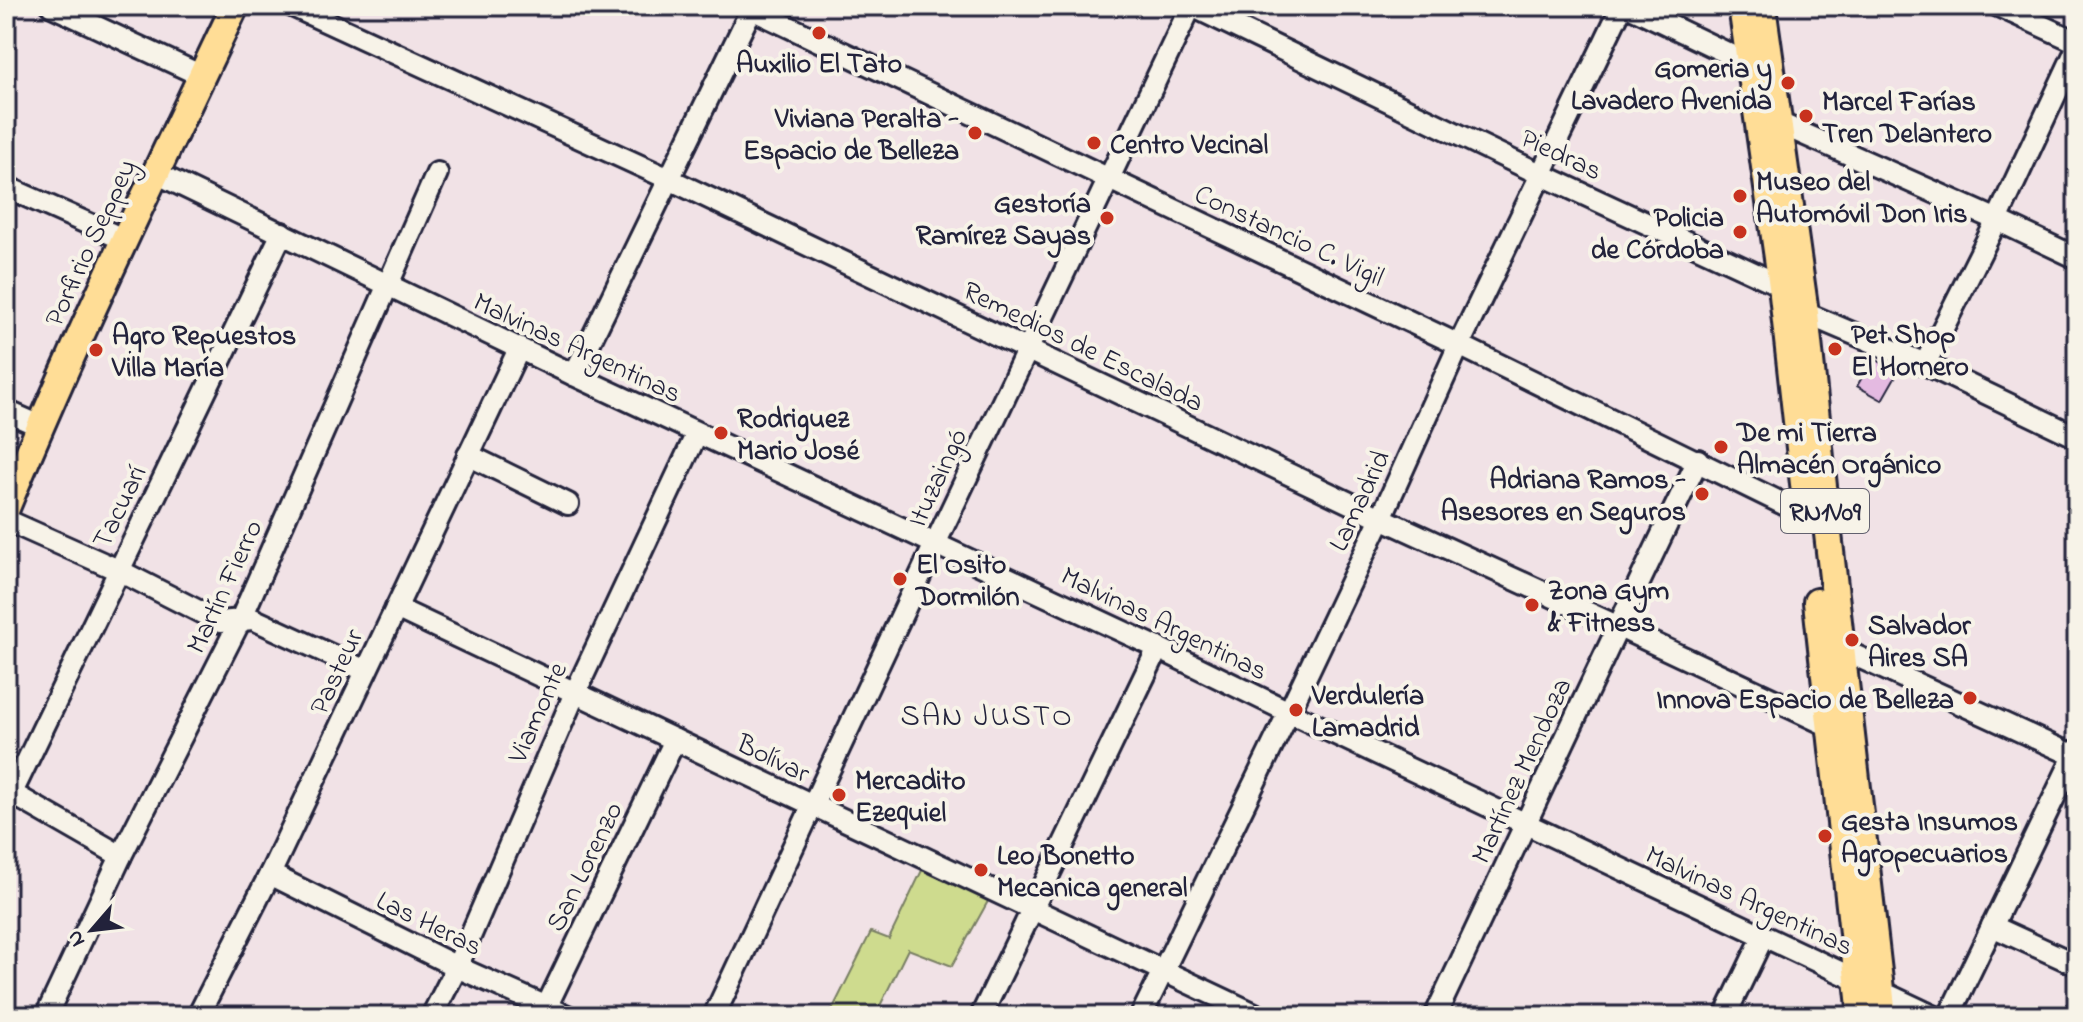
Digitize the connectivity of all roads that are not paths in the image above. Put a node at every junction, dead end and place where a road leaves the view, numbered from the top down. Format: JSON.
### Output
{"nodes":[{"id":1,"x":52,"y":6,"type":"edge"},
{"id":2,"x":235,"y":6,"type":"edge"},
{"id":3,"x":292,"y":6,"type":"edge"},
{"id":4,"x":1191,"y":6,"type":"edge"},
{"id":5,"x":1622,"y":6,"type":"edge"},
{"id":6,"x":1629,"y":6,"type":"edge"},
{"id":7,"x":1742,"y":6,"type":"edge"},
{"id":8,"x":1762,"y":6,"type":"edge"},
{"id":9,"x":1998,"y":6,"type":"edge"},
{"id":10,"x":750,"y":7,"type":"edge"},
{"id":11,"x":2077,"y":42,"type":"edge"},
{"id":12,"x":2077,"y":48,"type":"edge"},
{"id":13,"x":1750,"y":64,"type":"junction"},
{"id":14,"x":202,"y":76,"type":"junction"},
{"id":15,"x":1779,"y":123,"type":"junction"},
{"id":16,"x":156,"y":173,"type":"junction"},
{"id":17,"x":437,"y":173,"type":"dead end"},
{"id":18,"x":1540,"y":174,"type":"junction"},
{"id":19,"x":669,"y":179,"type":"junction"},
{"id":20,"x":1109,"y":179,"type":"junction"},
{"id":21,"x":6,"y":187,"type":"edge"},
{"id":22,"x":1997,"y":220,"type":"junction"},
{"id":23,"x":282,"y":233,"type":"junction"},
{"id":24,"x":125,"y":240,"type":"junction"},
{"id":25,"x":2077,"y":258,"type":"edge"},
{"id":26,"x":387,"y":285,"type":"junction"},
{"id":27,"x":1782,"y":286,"type":"junction"},
{"id":28,"x":1805,"y":313,"type":"junction"},
{"id":29,"x":1459,"y":345,"type":"junction"},
{"id":30,"x":519,"y":349,"type":"junction"},
{"id":31,"x":1028,"y":349,"type":"junction"},
{"id":32,"x":1925,"y":364,"type":"junction"},
{"id":33,"x":574,"y":375,"type":"junction"},
{"id":34,"x":6,"y":411,"type":"edge"},
{"id":35,"x":40,"y":426,"type":"junction"},
{"id":36,"x":697,"y":433,"type":"junction"},
{"id":37,"x":2077,"y":437,"type":"edge"},
{"id":38,"x":468,"y":455,"type":"junction"},
{"id":39,"x":1698,"y":460,"type":"junction"},
{"id":40,"x":568,"y":504,"type":"dead end"},
{"id":41,"x":6,"y":508,"type":"edge"},
{"id":42,"x":1808,"y":516,"type":"junction"},
{"id":43,"x":1381,"y":518,"type":"junction"},
{"id":44,"x":6,"y":520,"type":"edge"},
{"id":45,"x":935,"y":544,"type":"junction"},
{"id":46,"x":118,"y":570,"type":"junction"},
{"id":47,"x":396,"y":608,"type":"junction"},
{"id":48,"x":241,"y":619,"type":"junction"},
{"id":49,"x":1617,"y":626,"type":"junction"},
{"id":50,"x":1158,"y":648,"type":"junction"},
{"id":51,"x":1841,"y":649,"type":"junction"},
{"id":52,"x":366,"y":671,"type":"junction"},
{"id":53,"x":575,"y":693,"type":"junction"},
{"id":54,"x":1289,"y":712,"type":"junction"},
{"id":55,"x":1841,"y":732,"type":"junction"},
{"id":56,"x":675,"y":740,"type":"junction"},
{"id":57,"x":2076,"y":754,"type":"edge"},
{"id":58,"x":8,"y":796,"type":"edge"},
{"id":59,"x":812,"y":806,"type":"junction"},
{"id":60,"x":1527,"y":823,"type":"junction"},
{"id":61,"x":121,"y":856,"type":"junction"},
{"id":62,"x":270,"y":874,"type":"junction"},
{"id":63,"x":1032,"y":909,"type":"junction"},
{"id":64,"x":1992,"y":926,"type":"junction"},
{"id":65,"x":1763,"y":937,"type":"junction"},
{"id":66,"x":2077,"y":965,"type":"edge"},
{"id":67,"x":457,"y":967,"type":"junction"},
{"id":68,"x":1163,"y":970,"type":"junction"},
{"id":69,"x":1874,"y":996,"type":"edge"},
{"id":70,"x":544,"y":1011,"type":"edge"},
{"id":71,"x":46,"y":1016,"type":"edge"},
{"id":72,"x":198,"y":1016,"type":"edge"},
{"id":73,"x":432,"y":1016,"type":"edge"},
{"id":74,"x":567,"y":1016,"type":"edge"},
{"id":75,"x":714,"y":1016,"type":"edge"},
{"id":76,"x":981,"y":1016,"type":"edge"},
{"id":77,"x":1141,"y":1016,"type":"edge"},
{"id":78,"x":1259,"y":1016,"type":"edge"},
{"id":79,"x":1435,"y":1016,"type":"edge"},
{"id":80,"x":1725,"y":1016,"type":"edge"},
{"id":81,"x":1862,"y":1016,"type":"edge"},
{"id":82,"x":1933,"y":1016,"type":"edge"},
{"id":83,"x":1949,"y":1016,"type":"edge"}],
"edges":[{"from":1,"to":14,"type":"street"},
{"from":2,"to":14,"type":"main road","name":"Porfirio Seppey"},
{"from":3,"to":19,"type":"street","name":"Remedios de Escalada"},
{"from":4,"to":18,"type":"street","name":"Piedras"},
{"from":4,"to":20,"type":"street","name":"Ituzaingó"},
{"from":5,"to":18,"type":"street","name":"Lamadrid"},
{"from":6,"to":13,"type":"street"},
{"from":7,"to":13,"type":"main road","number":"RN1V09"},
{"from":8,"to":15,"type":"main road","number":"RN1V09"},
{"from":9,"to":11,"type":"street"},
{"from":10,"to":19,"type":"street"},
{"from":10,"to":20,"type":"street","name":"Constancio C. Vigil"},
{"from":12,"to":22,"type":"street"},
{"from":13,"to":27,"type":"main road","number":"RN1V09"},
{"from":14,"to":16,"type":"main road","name":"Porfirio Seppey"},
{"from":15,"to":22,"type":"street"},
{"from":15,"to":28,"type":"main road","number":"RN1V09"},
{"from":16,"to":23,"type":"street","name":"Malvinas Argentinas"},
{"from":16,"to":24,"type":"main road","name":"Porfirio Seppey"},
{"from":17,"to":26,"type":"street","name":"Martín Fierro"},
{"from":18,"to":27,"type":"street","name":"Piedras"},
{"from":18,"to":29,"type":"street","name":"Lamadrid"},
{"from":19,"to":31,"type":"street","name":"Remedios de Escalada"},
{"from":19,"to":33,"type":"street"},
{"from":20,"to":29,"type":"street","name":"Constancio C. Vigil"},
{"from":20,"to":31,"type":"street","name":"Ituzaingó"},
{"from":21,"to":24,"type":"street"},
{"from":22,"to":25,"type":"street"},
{"from":22,"to":32,"type":"street"},
{"from":23,"to":26,"type":"street","name":"Malvinas Argentinas"},
{"from":23,"to":46,"type":"street","name":"Tacuarí"},
{"from":24,"to":35,"type":"main road","name":"Porfirio Seppey"},
{"from":26,"to":30,"type":"street","name":"Malvinas Argentinas"},
{"from":26,"to":48,"type":"street","name":"Martín Fierro"},
{"from":27,"to":28,"type":"street","name":"Piedras"},
{"from":27,"to":42,"type":"main road","number":"RN1V09"},
{"from":28,"to":32,"type":"street","name":"Piedras"},
{"from":28,"to":51,"type":"main road","number":"RN1V09"},
{"from":29,"to":39,"type":"street","name":"Constancio C. Vigil"},
{"from":29,"to":43,"type":"street","name":"Lamadrid"},
{"from":30,"to":33,"type":"street","name":"Malvinas Argentinas"},
{"from":30,"to":38,"type":"street","name":"Pasteur"},
{"from":31,"to":43,"type":"street","name":"Remedios de Escalada"},
{"from":31,"to":45,"type":"street","name":"Ituzaingó"},
{"from":32,"to":37,"type":"street","name":"Piedras"},
{"from":33,"to":36,"type":"street","name":"Malvinas Argentinas"},
{"from":34,"to":35,"type":"street"},
{"from":35,"to":41,"type":"main road","name":"Porfirio Seppey"},
{"from":36,"to":45,"type":"street","name":"Malvinas Argentinas"},
{"from":36,"to":53,"type":"street","name":"Viamonte"},
{"from":38,"to":40,"type":"street"},
{"from":38,"to":47,"type":"street","name":"Pasteur"},
{"from":39,"to":42,"type":"street","name":"Constancio C. Vigil"},
{"from":39,"to":49,"type":"street","name":"Martínez Mendoza"},
{"from":42,"to":55,"type":"main road","number":"RN1V09"},
{"from":43,"to":49,"type":"street","name":"Remedios de Escalada"},
{"from":43,"to":54,"type":"street","name":"Lamadrid"},
{"from":44,"to":46,"type":"street"},
{"from":45,"to":50,"type":"street","name":"Malvinas Argentinas"},
{"from":45,"to":59,"type":"street","name":"Ituzaingó"},
{"from":46,"to":48,"type":"street"},
{"from":46,"to":58,"type":"street","name":"Tacuarí"},
{"from":47,"to":52,"type":"street","name":"Pasteur"},
{"from":47,"to":53,"type":"street","name":"Bolívar"},
{"from":48,"to":52,"type":"street"},
{"from":48,"to":61,"type":"street","name":"Martín Fierro"},
{"from":49,"to":55,"type":"street","name":"Remedios de Escalada"},
{"from":49,"to":60,"type":"street","name":"Martínez Mendoza"},
{"from":50,"to":54,"type":"street","name":"Malvinas Argentinas"},
{"from":50,"to":63,"type":"street"},
{"from":51,"to":55,"type":"main road","number":"RN1V09"},
{"from":51,"to":57,"type":"street"},
{"from":52,"to":62,"type":"street","name":"Pasteur"},
{"from":53,"to":56,"type":"street","name":"Bolívar"},
{"from":53,"to":67,"type":"street","name":"Viamonte"},
{"from":54,"to":60,"type":"street","name":"Malvinas Argentinas"},
{"from":54,"to":68,"type":"street","name":"Lamadrid"},
{"from":55,"to":69,"type":"main road","number":"RN1V09"},
{"from":56,"to":59,"type":"street","name":"Bolívar"},
{"from":56,"to":70,"type":"street","name":"San Lorenzo"},
{"from":57,"to":64,"type":"street"},
{"from":58,"to":61,"type":"street"},
{"from":59,"to":63,"type":"street","name":"Bolívar"},
{"from":59,"to":75,"type":"street","name":"Ituzaingó"},
{"from":60,"to":65,"type":"street","name":"Malvinas Argentinas"},
{"from":60,"to":79,"type":"street","name":"Martínez Mendoza"},
{"from":61,"to":71,"type":"street","name":"Martín Fierro"},
{"from":62,"to":67,"type":"street","name":"Las Heras"},
{"from":62,"to":72,"type":"street","name":"Pasteur"},
{"from":63,"to":68,"type":"street","name":"Bolívar"},
{"from":63,"to":76,"type":"street"},
{"from":64,"to":66,"type":"street"},
{"from":64,"to":83,"type":"street"},
{"from":65,"to":69,"type":"street","name":"Malvinas Argentinas"},
{"from":65,"to":80,"type":"street"},
{"from":67,"to":70,"type":"street","name":"Las Heras"},
{"from":67,"to":73,"type":"street","name":"Viamonte"},
{"from":68,"to":77,"type":"street","name":"Lamadrid"},
{"from":68,"to":78,"type":"street","name":"Bolívar"},
{"from":69,"to":81,"type":"main road","number":"RN1V09"},
{"from":69,"to":82,"type":"street","name":"Malvinas Argentinas"},
{"from":70,"to":74,"type":"street","name":"Las Heras"}]}
